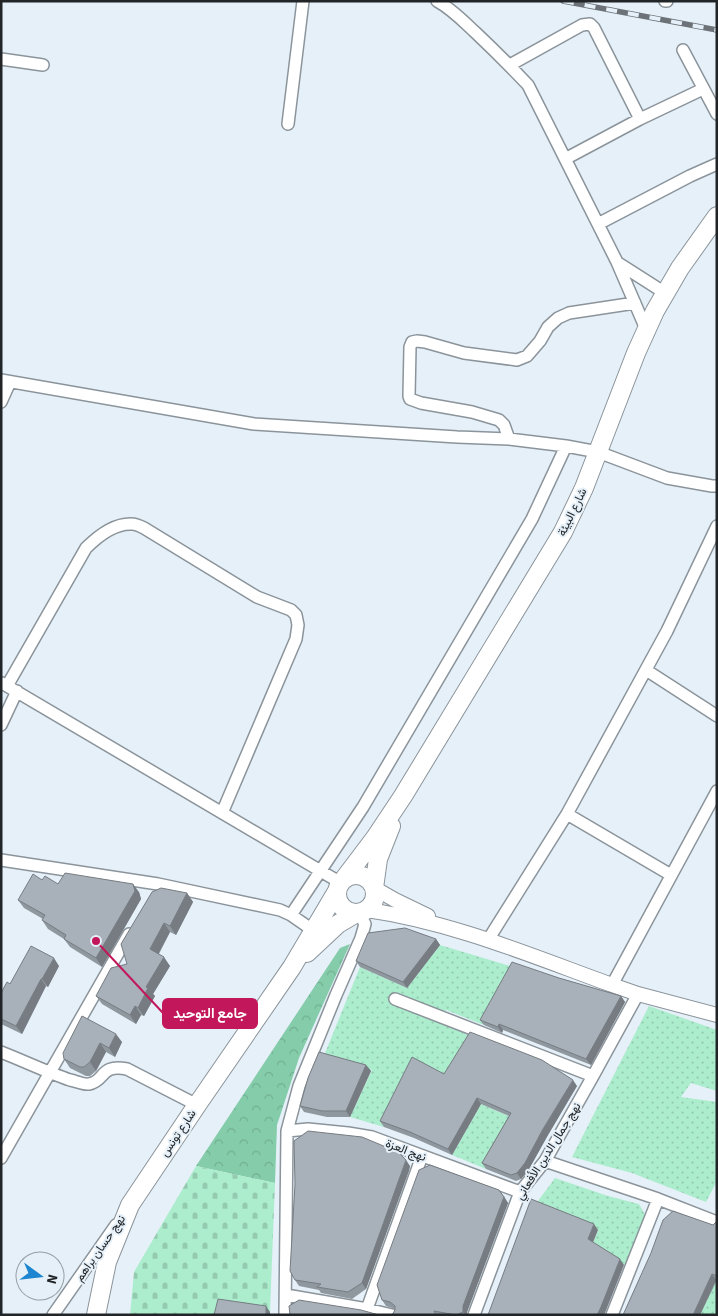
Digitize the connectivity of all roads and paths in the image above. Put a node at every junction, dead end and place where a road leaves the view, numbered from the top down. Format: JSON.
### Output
{"nodes":[{"id":1,"x":303,"y":1,"type":"edge"},
{"id":2,"x":437,"y":1,"type":"edge"},
{"id":3,"x":683,"y":50,"type":"dead end"},
{"id":4,"x":1,"y":59,"type":"edge"},
{"id":5,"x":43,"y":64,"type":"dead end"},
{"id":6,"x":510,"y":65,"type":"junction"},
{"id":7,"x":703,"y":89,"type":"junction"},
{"id":8,"x":717,"y":114,"type":"edge"},
{"id":9,"x":640,"y":119,"type":"junction"},
{"id":10,"x":288,"y":124,"type":"dead end"},
{"id":11,"x":565,"y":159,"type":"junction"},
{"id":12,"x":717,"y":164,"type":"edge"},
{"id":13,"x":717,"y":216,"type":"edge"},
{"id":14,"x":598,"y":224,"type":"junction"},
{"id":15,"x":617,"y":262,"type":"junction"},
{"id":16,"x":665,"y":293,"type":"junction"},
{"id":17,"x":635,"y":304,"type":"junction"},
{"id":18,"x":646,"y":329,"type":"junction"},
{"id":19,"x":6,"y":381,"type":"edge"},
{"id":20,"x":1,"y":402,"type":"edge"},
{"id":21,"x":509,"y":439,"type":"junction"},
{"id":22,"x":566,"y":446,"type":"junction"},
{"id":23,"x":598,"y":452,"type":"junction"},
{"id":24,"x":717,"y":486,"type":"edge"},
{"id":25,"x":717,"y":526,"type":"edge"},
{"id":26,"x":646,"y":670,"type":"junction"},
{"id":27,"x":8,"y":687,"type":"edge"},
{"id":28,"x":717,"y":716,"type":"edge"},
{"id":29,"x":1,"y":725,"type":"edge"},
{"id":30,"x":717,"y":791,"type":"edge"},
{"id":31,"x":402,"y":796,"type":"junction"},
{"id":32,"x":222,"y":813,"type":"junction"},
{"id":33,"x":567,"y":814,"type":"junction"},
{"id":34,"x":1,"y":860,"type":"edge"},
{"id":35,"x":320,"y":870,"type":"junction"},
{"id":36,"x":671,"y":875,"type":"junction"},
{"id":37,"x":341,"y":884,"type":"junction"},
{"id":38,"x":374,"y":888,"type":"junction"},
{"id":39,"x":360,"y":912,"type":"junction"},
{"id":40,"x":291,"y":915,"type":"junction"},
{"id":41,"x":133,"y":927,"type":"edge"},
{"id":42,"x":453,"y":928,"type":"junction"},
{"id":43,"x":314,"y":931,"type":"junction"},
{"id":44,"x":488,"y":940,"type":"junction"},
{"id":45,"x":292,"y":967,"type":"junction"},
{"id":46,"x":612,"y":985,"type":"junction"},
{"id":47,"x":638,"y":994,"type":"junction"},
{"id":48,"x":395,"y":999,"type":"dead end"},
{"id":49,"x":716,"y":1013,"type":"edge"},
{"id":50,"x":1,"y":1052,"type":"edge"},
{"id":51,"x":50,"y":1073,"type":"junction"},
{"id":52,"x":593,"y":1076,"type":"junction"},
{"id":53,"x":197,"y":1105,"type":"junction"},
{"id":54,"x":287,"y":1131,"type":"junction"},
{"id":55,"x":422,"y":1156,"type":"junction"},
{"id":56,"x":1,"y":1158,"type":"edge"},
{"id":57,"x":545,"y":1161,"type":"junction"},
{"id":58,"x":520,"y":1192,"type":"junction"},
{"id":59,"x":658,"y":1199,"type":"junction"},
{"id":60,"x":130,"y":1205,"type":"junction"},
{"id":61,"x":717,"y":1222,"type":"edge"},
{"id":62,"x":286,"y":1295,"type":"junction"},
{"id":63,"x":367,"y":1309,"type":"junction"},
{"id":64,"x":53,"y":1315,"type":"edge"},
{"id":65,"x":96,"y":1315,"type":"edge"},
{"id":66,"x":285,"y":1315,"type":"edge"},
{"id":67,"x":392,"y":1315,"type":"edge"},
{"id":68,"x":474,"y":1315,"type":"edge"},
{"id":69,"x":612,"y":1315,"type":"edge"}],
"edges":[{"from":1,"to":10,"type":"street"},
{"from":2,"to":6,"type":"street"},
{"from":3,"to":7,"type":"street"},
{"from":4,"to":5,"type":"street"},
{"from":6,"to":9,"type":"street"},
{"from":6,"to":11,"type":"street"},
{"from":7,"to":8,"type":"street"},
{"from":7,"to":9,"type":"street"},
{"from":9,"to":11,"type":"street"},
{"from":11,"to":14,"type":"street"},
{"from":12,"to":14,"type":"street"},
{"from":13,"to":16,"type":"main road","name":"شارع البيئة"},
{"from":14,"to":15,"type":"street"},
{"from":15,"to":16,"type":"street"},
{"from":15,"to":17,"type":"street"},
{"from":16,"to":18,"type":"main road","name":"شارع البيئة"},
{"from":17,"to":18,"type":"street"},
{"from":17,"to":21,"type":"street"},
{"from":18,"to":23,"type":"main road","name":"شارع البيئة"},
{"from":19,"to":20,"type":"street"},
{"from":19,"to":21,"type":"street"},
{"from":21,"to":22,"type":"street"},
{"from":22,"to":23,"type":"street"},
{"from":22,"to":35,"type":"street"},
{"from":23,"to":24,"type":"street"},
{"from":23,"to":31,"type":"main road","name":"شارع البيئة"},
{"from":25,"to":26,"type":"street"},
{"from":26,"to":28,"type":"street"},
{"from":26,"to":33,"type":"street"},
{"from":27,"to":29,"type":"street"},
{"from":27,"to":32,"type":"street"},
{"from":27,"to":32,"type":"street"},
{"from":30,"to":36,"type":"street"},
{"from":31,"to":37,"type":"main road","name":"شارع البيئة"},
{"from":31,"to":38,"type":"main road","name":"شارع البيئة"},
{"from":32,"to":35,"type":"street"},
{"from":33,"to":36,"type":"street"},
{"from":33,"to":44,"type":"street"},
{"from":34,"to":40,"type":"street"},
{"from":35,"to":37,"type":"street"},
{"from":35,"to":40,"type":"street"},
{"from":36,"to":46,"type":"street"},
{"from":37,"to":38,"type":"main road"},
{"from":37,"to":39,"type":"main road"},
{"from":37,"to":43,"type":"main road","name":"شارع تونس"},
{"from":38,"to":39,"type":"main road"},
{"from":38,"to":42,"type":"street"},
{"from":39,"to":42,"type":"street"},
{"from":39,"to":45,"type":"main road","name":"شارع تونس"},
{"from":39,"to":54,"type":"street"},
{"from":40,"to":43,"type":"street"},
{"from":41,"to":51,"type":"street"},
{"from":42,"to":44,"type":"street"},
{"from":43,"to":45,"type":"main road","name":"شارع تونس"},
{"from":44,"to":46,"type":"street"},
{"from":45,"to":53,"type":"main road","name":"شارع تونس"},
{"from":46,"to":47,"type":"street"},
{"from":47,"to":49,"type":"street"},
{"from":47,"to":52,"type":"street","name":"نهج جمال الدين الأفعاني"},
{"from":48,"to":52,"type":"street"},
{"from":50,"to":51,"type":"street"},
{"from":51,"to":53,"type":"street"},
{"from":51,"to":56,"type":"street"},
{"from":52,"to":57,"type":"street","name":"نهج جمال الدين الأفعاني"},
{"from":53,"to":60,"type":"main road","name":"شارع تونس"},
{"from":54,"to":55,"type":"street","name":"نهج العزة"},
{"from":54,"to":62,"type":"street"},
{"from":55,"to":58,"type":"street","name":"نهج العزة"},
{"from":55,"to":63,"type":"street"},
{"from":57,"to":58,"type":"street","name":"نهج جمال الدين الأفعاني"},
{"from":57,"to":59,"type":"street"},
{"from":58,"to":68,"type":"street","name":"نهج جمال الدين الأفعاني"},
{"from":59,"to":61,"type":"street"},
{"from":59,"to":69,"type":"street"},
{"from":60,"to":64,"type":"street","name":"نهج حسان براهم"},
{"from":60,"to":65,"type":"main road","name":"شارع تونس"},
{"from":62,"to":63,"type":"street"},
{"from":62,"to":66,"type":"street"},
{"from":63,"to":67,"type":"street"}]}
